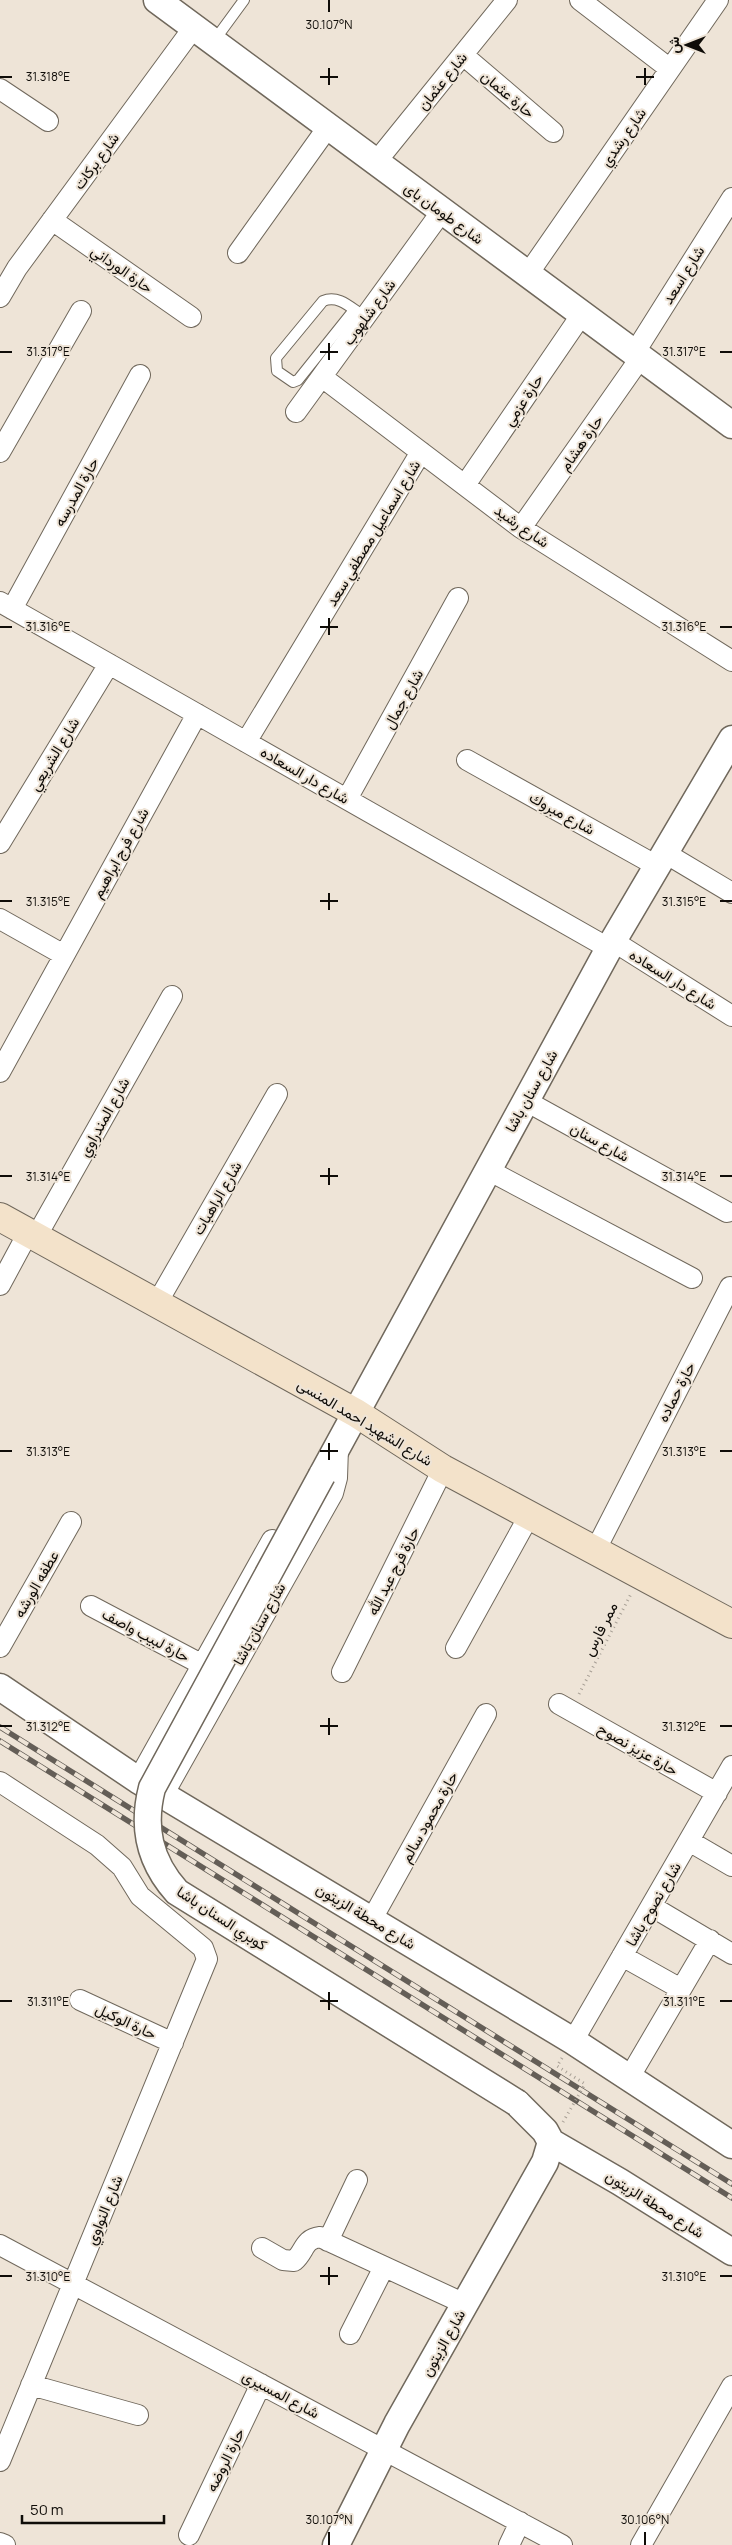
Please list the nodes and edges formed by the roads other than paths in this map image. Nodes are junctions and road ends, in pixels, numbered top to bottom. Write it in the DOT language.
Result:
graph roads {
  1 [pos="157,0"];
  2 [pos="244,0"];
  3 [pos="507,0"];
  4 [pos="580,0"];
  5 [pos="718,0"];
  6 [pos="204,35"];
  7 [pos="463,55"];
  8 [pos="670,69"];
  9 [pos="0,89"];
  10 [pos="48,121"];
  11 [pos="328,127"];
  12 [pos="553,132"];
  13 [pos="376,162"];
  14 [pos="732,198"];
  15 [pos="442,211"];
  16 [pos="52,220"];
  17 [pos="238,253"];
  18 [pos="528,274"];
  19 [pos="0,297"];
  20 [pos="81,311"];
  21 [pos="360,314"];
  22 [pos="582,314"];
  23 [pos="191,318"];
  24 [pos="638,355"];
  25 [pos="140,375"];
  26 [pos="322,377"];
  27 [pos="296,412"];
  28 [pos="732,425"];
  29 [pos="0,452"];
  30 [pos="422,452"];
  31 [pos="465,485"];
  32 [pos="521,528"];
  33 [pos="458,598"];
  34 [pos="6,605"];
  35 [pos="732,661"];
  36 [pos="109,664"];
  37 [pos="197,714"];
  38 [pos="246,742"];
  39 [pos="728,754"];
  40 [pos="467,760"];
  41 [pos="347,800"];
  42 [pos="0,844"];
  43 [pos="661,860"];
  44 [pos="732,894"];
  45 [pos="0,918"];
  46 [pos="612,945"];
  47 [pos="64,955"];
  48 [pos="172,996"];
  49 [pos="732,1016"];
  50 [pos="0,1072"];
  51 [pos="277,1094"];
  52 [pos="526,1100"];
  53 [pos="488,1170"];
  54 [pos="727,1212"];
  55 [pos="0,1217"];
  56 [pos="32,1235"];
  57 [pos="692,1278"];
  58 [pos="0,1285"];
  59 [pos="731,1286"];
  60 [pos="157,1303"];
  61 [pos="356,1413"];
  62 [pos="338,1448"];
  63 [pos="443,1469"];
  64 [pos="322,1475"];
  65 [pos="529,1516"];
  66 [pos="71,1522"];
  67 [pos="595,1551"];
  68 [pos="91,1606"];
  69 [pos="732,1624"];
  70 [pos="0,1647"];
  71 [pos="456,1648"];
  72 [pos="201,1664"];
  73 [pos="342,1672"];
  74 [pos="0,1687"];
  75 [pos="559,1704"];
  76 [pos="486,1714"];
  77 [pos="732,1766"];
  78 [pos="138,1780"];
  79 [pos="1,1786"];
  80 [pos="716,1793"];
  81 [pos="164,1795"];
  82 [pos="689,1841"];
  83 [pos="732,1866"];
  84 [pos="651,1906"];
  85 [pos="372,1919"];
  86 [pos="710,1940"];
  87 [pos="732,1954"];
  88 [pos="622,1956"];
  89 [pos="681,1989"];
  90 [pos="80,2000"];
  91 [pos="573,2041"];
  92 [pos="173,2043"];
  93 [pos="629,2078"];
  94 [pos="556,2132"];
  95 [pos="732,2145"];
  96 [pos="357,2180"];
  97 [pos="328,2241"];
  98 [pos="0,2244"];
  99 [pos="262,2248"];
  100 [pos="732,2252"];
  101 [pos="384,2267"];
  102 [pos="73,2283"];
  103 [pos="465,2304"];
  104 [pos="350,2334"];
  105 [pos="261,2384"];
  106 [pos="31,2385"];
  107 [pos="732,2386"];
  108 [pos="138,2415"];
  109 [pos="385,2449"];
  110 [pos="0,2461"];
  111 [pos="520,2522"];
  112 [pos="189,2535"];
  113 [pos="0,2543"];
  114 [pos="5,2545"];
  115 [pos="336,2545"];
  116 [pos="509,2545"];
  117 [pos="562,2545"];
  118 [pos="641,2545"];
  1 -- 6 [label="street, شارع طومان باى"];
  2 -- 6 [label="lane"];
  3 -- 7 [label="street, شارع عثمان"];
  4 -- 8 [label="street"];
  5 -- 8 [label="street, شارع رشدي"];
  6 -- 11 [label="street, شارع طومان باى"];
  6 -- 16 [label="street, شارع بركات"];
  7 -- 12 [label="street, حارة عثمان"];
  7 -- 13 [label="street, شارع عثمان"];
  8 -- 18 [label="street, شارع رشدي"];
  9 -- 10 [label="street"];
  11 -- 13 [label="street, شارع طومان باى"];
  11 -- 17 [label="street"];
  13 -- 15 [label="street, شارع طومان باى"];
  14 -- 24 [label="street, شارع اسعد"];
  15 -- 18 [label="street, شارع طومان باى"];
  15 -- 21 [label="street, شارع شلهوب"];
  16 -- 19 [label="street, شارع بركات"];
  16 -- 23 [label="street, حارة الورداني"];
  18 -- 22 [label="street, شارع طومان باى"];
  20 -- 29 [label="street"];
  21 -- 21 [label="lane"];
  21 -- 26 [label="street, شارع شلهوب"];
  22 -- 24 [label="street, شارع طومان باى"];
  22 -- 31 [label="street, حارة عزمي"];
  24 -- 28 [label="street, شارع طومان باى"];
  24 -- 32 [label="street, حارة هشام"];
  25 -- 34 [label="street, حارة المدرسه"];
  26 -- 27 [label="street, شارع شلهوب"];
  26 -- 30 [label="street, شارع رشيد"];
  30 -- 31 [label="street, شارع رشيد"];
  30 -- 38 [label="street, شارع اسماعيل مصطفي سعد"];
  31 -- 32 [label="street, شارع رشيد"];
  32 -- 35 [label="street, شارع رشيد"];
  33 -- 41 [label="street, شارع جمال"];
  34 -- 36 [label="street, شارع دار السعاده"];
  36 -- 37 [label="street, شارع دار السعاده"];
  36 -- 42 [label="street, شارع الشريعي"];
  37 -- 38 [label="street, شارع دار السعاده"];
  37 -- 47 [label="street, شارع فرج ابراهيم"];
  38 -- 41 [label="street, شارع دار السعاده"];
  39 -- 43 [label="street, شارع سنان باشا"];
  40 -- 43 [label="street, شارع مبروك"];
  41 -- 46 [label="street, شارع دار السعاده"];
  43 -- 44 [label="street, شارع مبروك"];
  43 -- 46 [label="street, شارع سنان باشا"];
  45 -- 47 [label="street"];
  46 -- 49 [label="street, شارع دار السعاده"];
  46 -- 52 [label="street, شارع سنان باشا"];
  47 -- 50 [label="street, شارع فرج ابراهيم"];
  48 -- 56 [label="street, شارع المندراوي"];
  51 -- 60 [label="street, شارع الراهبات"];
  52 -- 53 [label="street, شارع سنان باشا"];
  52 -- 54 [label="street, شارع سنان"];
  53 -- 57 [label="street"];
  53 -- 61 [label="street, شارع سنان باشا"];
  55 -- 56 [label="main road, شارع الشهيد احمد المنسى"];
  56 -- 58 [label="street, شارع المندراوي"];
  56 -- 60 [label="main road, شارع الشهيد احمد المنسى"];
  59 -- 67 [label="street, حارة حماده"];
  60 -- 61 [label="main road, شارع الشهيد احمد المنسى"];
  61 -- 62 [label="street, شارع سنان باشا"];
  61 -- 63 [label="main road, شارع الشهيد احمد المنسى"];
  62 -- 64 [label="street, شارع سنان باشا"];
  62 -- 72 [label="street, شارع سنان باشا"];
  62 -- 81 [label="street, شارع سنان باشا"];
  63 -- 65 [label="main road, شارع الشهيد احمد المنسى"];
  63 -- 73 [label="street, حارة فرج عبد الله"];
  64 -- 94 [label="street, كوبري السنان باشا, bridge"];
  65 -- 67 [label="main road, شارع الشهيد احمد المنسى"];
  65 -- 71 [label="street"];
  66 -- 70 [label="street, عطفه الورشه"];
  67 -- 69 [label="main road, شارع الشهيد احمد المنسى"];
  68 -- 72 [label="street, حارة لبيب واصف"];
  72 -- 78 [label="street, شارع سنان باشا"];
  74 -- 78 [label="street, شارع محطة الزيتون"];
  75 -- 80 [label="street, حارة عزيز نصوح"];
  76 -- 85 [label="street, حارة محمود سالم"];
  77 -- 80 [label="street, شارع نصوح باشا"];
  78 -- 81 [label="street, شارع محطة الزيتون"];
  79 -- 92 [label="street, شارع النواوي"];
  80 -- 82 [label="street, شارع نصوح باشا"];
  81 -- 85 [label="street, شارع محطة الزيتون"];
  82 -- 83 [label="street"];
  82 -- 84 [label="street, شارع نصوح باشا"];
  84 -- 86 [label="street"];
  84 -- 88 [label="street, شارع نصوح باشا"];
  85 -- 91 [label="street, شارع محطة الزيتون"];
  86 -- 87 [label="street"];
  86 -- 89 [label="street"];
  88 -- 89 [label="street"];
  88 -- 91 [label="street, شارع نصوح باشا"];
  89 -- 93 [label="street"];
  90 -- 92 [label="street, حارة الوكيل"];
  91 -- 93 [label="street, شارع محطة الزيتون"];
  92 -- 102 [label="street, شارع النواوي"];
  93 -- 95 [label="street, شارع محطة الزيتون"];
  94 -- 100 [label="street, شارع محطة الزيتون"];
  94 -- 103 [label="street, شارع الزيتون"];
  96 -- 97 [label="street"];
  97 -- 99 [label="street"];
  97 -- 101 [label="street"];
  98 -- 102 [label="street, شارع المسيرى"];
  101 -- 103 [label="street"];
  101 -- 104 [label="street"];
  102 -- 105 [label="street, شارع المسيرى"];
  102 -- 106 [label="street, شارع النواوي"];
  103 -- 109 [label="street, شارع الزيتون"];
  105 -- 109 [label="street, شارع المسيرى"];
  105 -- 112 [label="street, حارة الروضه"];
  106 -- 108 [label="street"];
  106 -- 110 [label="street, شارع النواوي"];
  107 -- 118 [label="street"];
  109 -- 111 [label="street, شارع المسيرى"];
  109 -- 115 [label="street, شارع الزيتون"];
  111 -- 116 [label="street"];
  111 -- 117 [label="street, شارع المسيرى"];
  113 -- 114 [label="street"];
}
